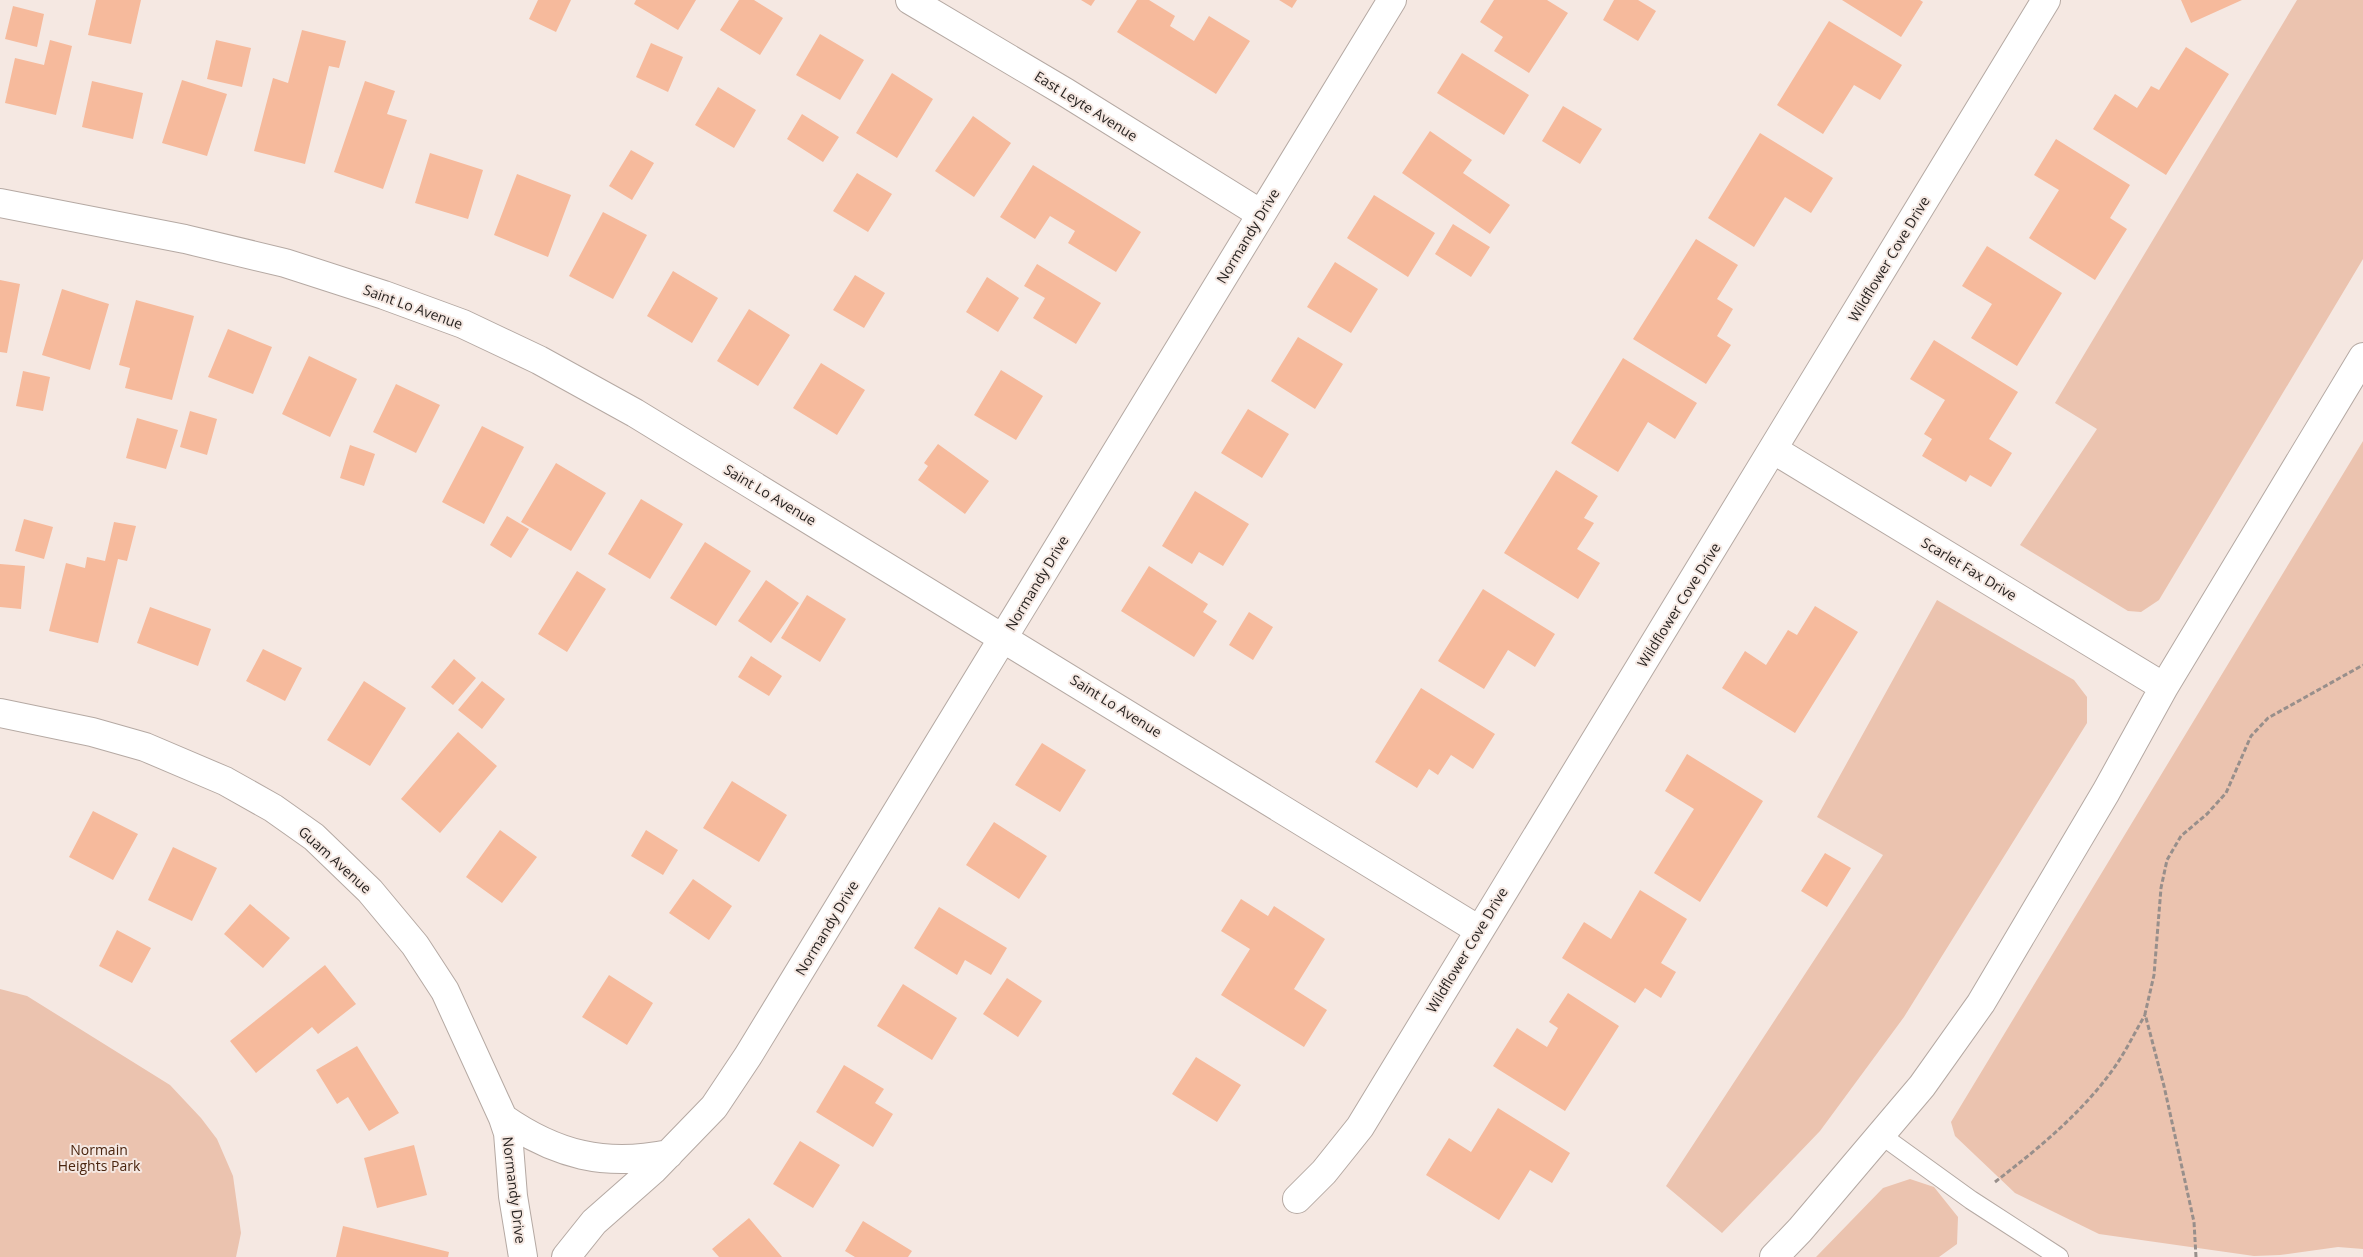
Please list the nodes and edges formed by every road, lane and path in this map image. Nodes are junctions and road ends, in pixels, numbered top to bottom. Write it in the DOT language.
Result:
graph roads {
  1 [pos="910,0"];
  2 [pos="1392,0"];
  3 [pos="2046,0"];
  4 [pos="0,204"];
  5 [pos="1261,214"];
  6 [pos="2363,357"];
  7 [pos="1774,450"];
  8 [pos="1004,637"];
  9 [pos="2363,665"];
  10 [pos="2164,687"];
  11 [pos="0,713"];
  12 [pos="1479,930"];
  13 [pos="2145,1014"];
  14 [pos="503,1118"];
  15 [pos="1881,1135"];
  16 [pos="668,1154"];
  17 [pos="1297,1198"];
  18 [pos="1972,1200"];
  19 [pos="523,1257"];
  20 [pos="566,1257"];
  21 [pos="1774,1257"];
  22 [pos="2059,1257"];
  23 [pos="2196,1257"];
  1 -- 5 [label="street, East Leyte Avenue"];
  2 -- 5 [label="street, Normandy Drive"];
  3 -- 7 [label="street, Wildflower Cove Drive"];
  4 -- 8 [label="street, Saint Lo Avenue"];
  5 -- 8 [label="street, Normandy Drive"];
  6 -- 10 [label="street"];
  7 -- 10 [label="street, Scarlet Fax Drive"];
  7 -- 12 [label="street, Wildflower Cove Drive"];
  8 -- 12 [label="street, Saint Lo Avenue"];
  8 -- 16 [label="street, Normandy Drive"];
  9 -- 13 [label="path"];
  10 -- 15 [label="street"];
  11 -- 14 [label="street, Guam Avenue"];
  12 -- 17 [label="street, Wildflower Cove Drive"];
  13 -- 18 [label="path"];
  13 -- 23 [label="path"];
  14 -- 16 [label="street, Normandy Drive"];
  14 -- 19 [label="street, Normandy Drive"];
  15 -- 18 [label="lane"];
  15 -- 21 [label="street"];
  16 -- 20 [label="street, Normandy Drive"];
  18 -- 22 [label="lane"];
}
